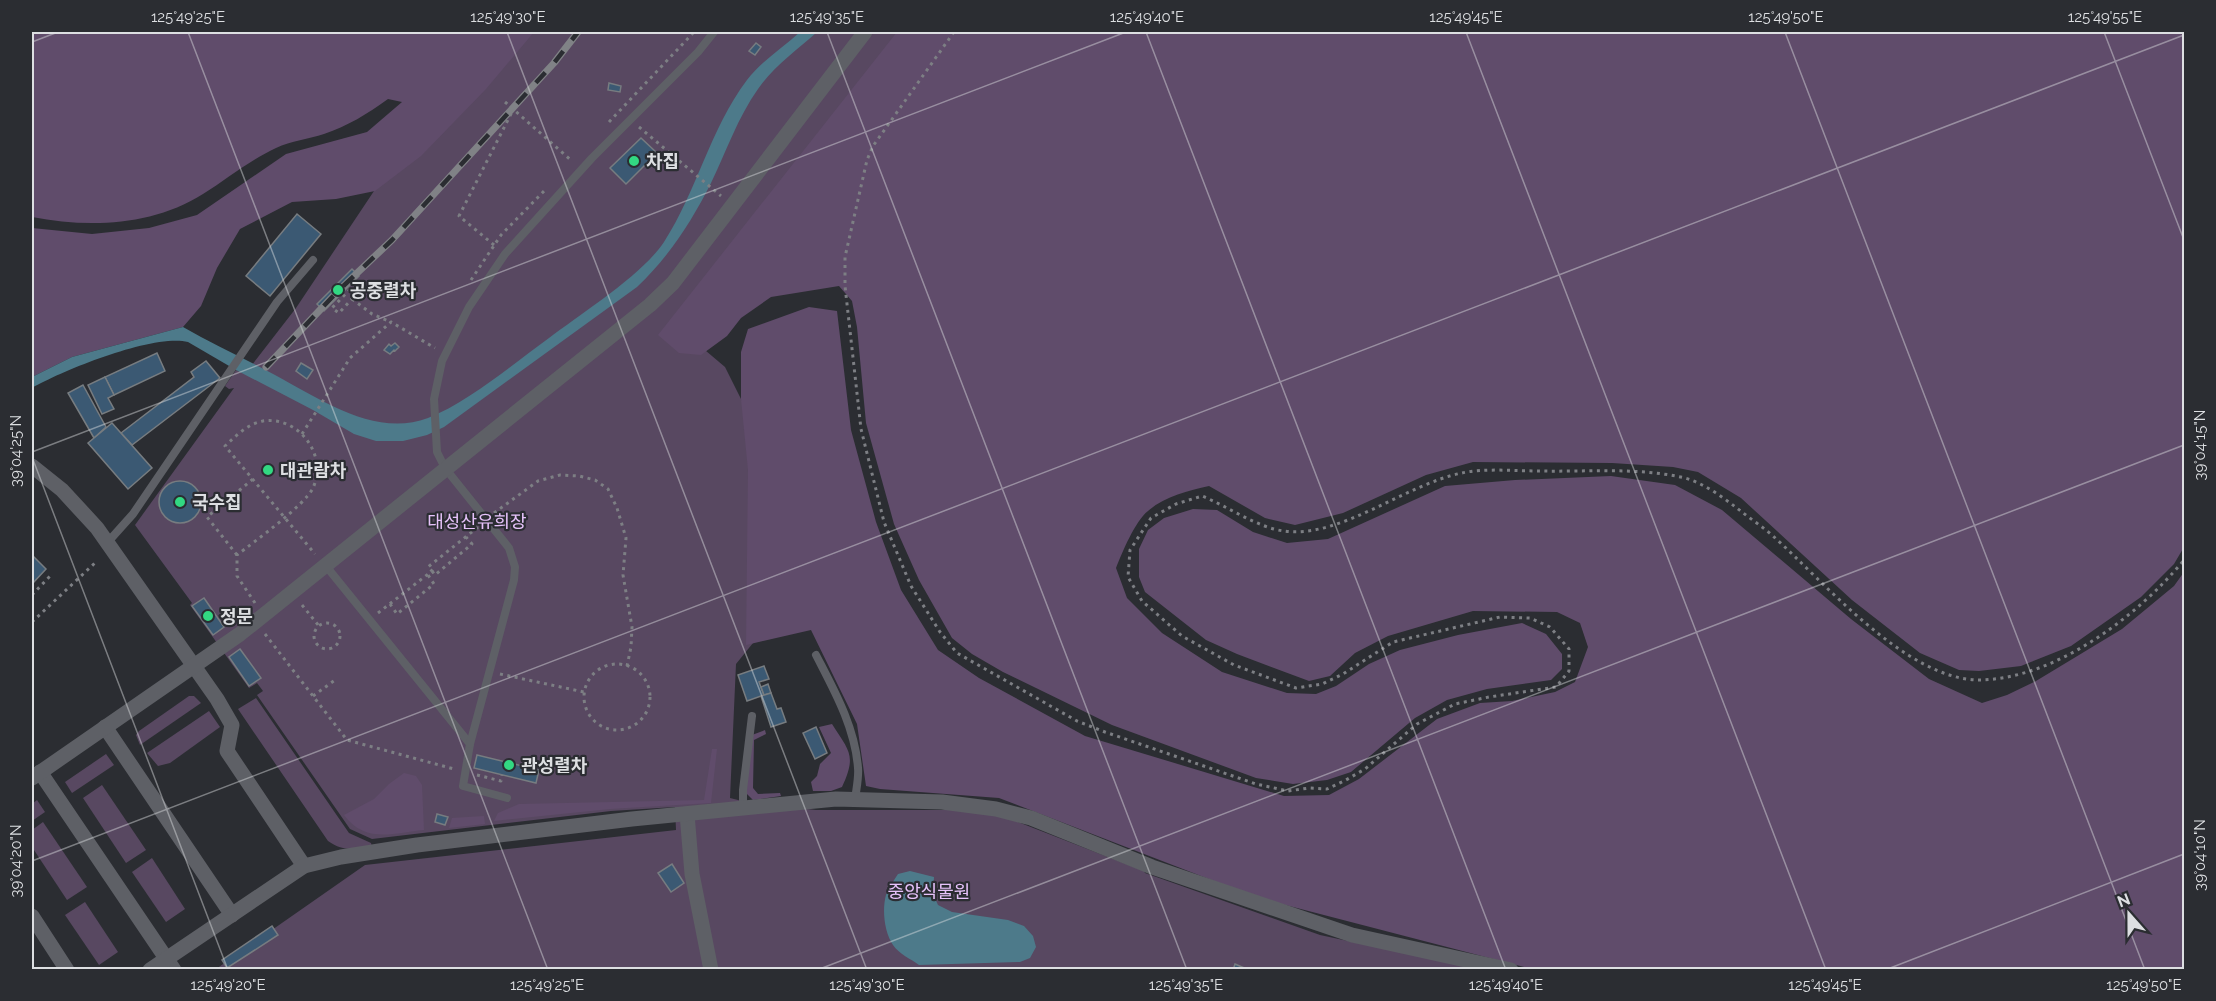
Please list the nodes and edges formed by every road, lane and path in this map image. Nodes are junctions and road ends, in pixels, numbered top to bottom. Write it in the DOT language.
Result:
graph roads {
  1 [pos="714,32"];
  2 [pos="865,32"];
  3 [pos="954,32"];
  4 [pos="505,102"];
  5 [pos="513,110"];
  6 [pos="630,119"];
  7 [pos="572,161"];
  8 [pos="720,196"];
  9 [pos="494,245"];
  10 [pos="313,260"];
  11 [pos="352,298"];
  12 [pos="391,322"];
  13 [pos="446,354"];
  14 [pos="302,434"];
  15 [pos="32,466"];
  16 [pos="445,468"];
  17 [pos="252,479"];
  18 [pos="284,517"];
  19 [pos="486,520"];
  20 [pos="466,537"];
  21 [pos="107,543"];
  22 [pos="237,555"];
  23 [pos="2184,560"];
  24 [pos="97,561"];
  25 [pos="326,566"];
  26 [pos="432,571"];
  27 [pos="52,574"];
  28 [pos="427,575"];
  29 [pos="32,595"];
  30 [pos="390,604"];
  31 [pos="302,605"];
  32 [pos="246,609"];
  33 [pos="370,620"];
  34 [pos="32,621"];
  35 [pos="319,626"];
  36 [pos="265,634"];
  37 [pos="816,655"];
  38 [pos="194,666"];
  39 [pos="627,666"];
  40 [pos="490,672"];
  41 [pos="335,680"];
  42 [pos="584,692"];
  43 [pos="313,696"];
  44 [pos="752,716"];
  45 [pos="105,727"];
  46 [pos="470,744"];
  47 [pos="466,772"];
  48 [pos="36,775"];
  49 [pos="502,775"];
  50 [pos="507,798"];
  51 [pos="855,800"];
  52 [pos="744,809"];
  53 [pos="687,814"];
  54 [pos="304,866"];
  55 [pos="232,915"];
  56 [pos="32,916"];
  57 [pos="171,964"];
  58 [pos="67,969"];
  59 [pos="150,969"];
  60 [pos="711,969"];
  61 [pos="1511,969"];
  1 -- 6 [label="lane"];
  2 -- 16 [label="street"];
  3 -- 23 [label="path"];
  4 -- 5 [label="path"];
  5 -- 7 [label="path"];
  5 -- 9 [label="path"];
  6 -- 8 [label="path"];
  6 -- 13 [label="lane"];
  10 -- 21 [label="lane"];
  11 -- 11 [label="path"];
  11 -- 12 [label="path"];
  12 -- 13 [label="path"];
  12 -- 14 [label="path"];
  13 -- 16 [label="lane"];
  14 -- 17 [label="path"];
  14 -- 18 [label="path"];
  15 -- 21 [label="street"];
  16 -- 19 [label="lane"];
  16 -- 25 [label="street"];
  17 -- 18 [label="path"];
  17 -- 22 [label="path"];
  18 -- 22 [label="path"];
  18 -- 25 [label="path"];
  19 -- 20 [label="path"];
  19 -- 39 [label="path"];
  19 -- 40 [label="lane"];
  20 -- 26 [label="path"];
  20 -- 26 [label="path"];
  21 -- 38 [label="street"];
  22 -- 32 [label="path"];
  24 -- 34 [label="path"];
  25 -- 33 [label="lane"];
  25 -- 38 [label="street"];
  26 -- 28 [label="path"];
  27 -- 29 [label="path"];
  28 -- 30 [label="path"];
  28 -- 30 [label="path"];
  30 -- 33 [label="path"];
  31 -- 35 [label="path"];
  33 -- 46 [label="lane"];
  35 -- 35 [label="path"];
  36 -- 43 [label="path"];
  37 -- 51 [label="lane"];
  38 -- 45 [label="street"];
  38 -- 54 [label="street"];
  39 -- 42 [label="path"];
  39 -- 42 [label="path"];
  40 -- 42 [label="path"];
  40 -- 46 [label="lane"];
  41 -- 43 [label="path"];
  43 -- 47 [label="path"];
  44 -- 52 [label="lane"];
  45 -- 48 [label="street"];
  45 -- 55 [label="street"];
  46 -- 47 [label="lane"];
  47 -- 49 [label="path"];
  47 -- 50 [label="lane"];
  48 -- 57 [label="street"];
  51 -- 52 [label="street"];
  51 -- 61 [label="street"];
  52 -- 53 [label="street"];
  53 -- 54 [label="street"];
  53 -- 60 [label="street"];
  54 -- 55 [label="street"];
  55 -- 57 [label="street"];
  56 -- 58 [label="street"];
  57 -- 59 [label="street"];
}
